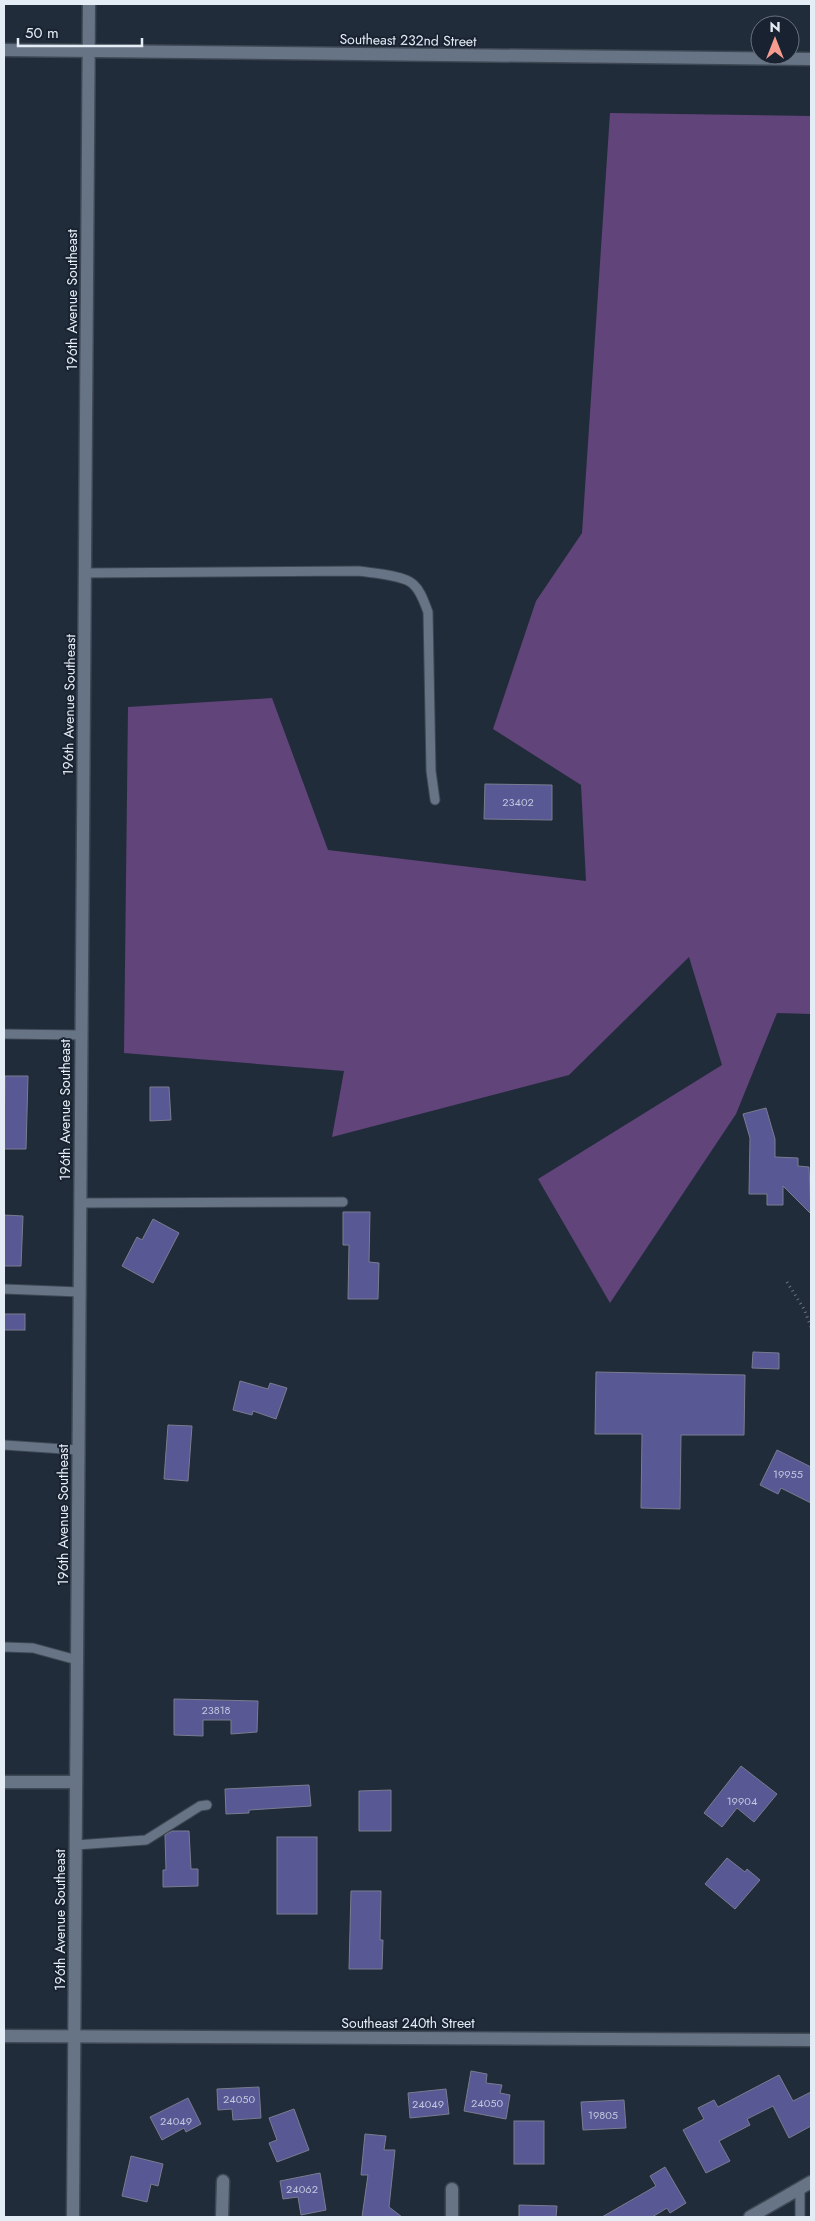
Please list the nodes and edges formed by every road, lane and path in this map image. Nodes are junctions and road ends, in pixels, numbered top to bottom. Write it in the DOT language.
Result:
graph roads {
  1 [pos="89,4"];
  2 [pos="4,50"];
  3 [pos="88,51"];
  4 [pos="811,59"];
  5 [pos="85,573"];
  6 [pos="435,800"];
  7 [pos="4,1034"];
  8 [pos="80,1035"];
  9 [pos="343,1202"];
  10 [pos="80,1203"];
  11 [pos="787,1282"];
  12 [pos="4,1289"];
  13 [pos="80,1292"];
  14 [pos="811,1327"];
  15 [pos="4,1445"];
  16 [pos="78,1450"];
  17 [pos="4,1648"];
  18 [pos="77,1660"];
  19 [pos="4,1782"];
  20 [pos="76,1782"];
  21 [pos="207,1805"];
  22 [pos="76,1845"];
  23 [pos="4,2036"];
  24 [pos="74,2036"];
  25 [pos="811,2040"];
  26 [pos="223,2181"];
  27 [pos="806,2185"];
  28 [pos="452,2189"];
  29 [pos="73,2217"];
  30 [pos="222,2217"];
  31 [pos="452,2217"];
  32 [pos="750,2217"];
  33 [pos="800,2217"];
  1 -- 3 [label="street, 196th Avenue Southeast"];
  2 -- 3 [label="street, Southeast 232nd Street"];
  3 -- 4 [label="street, Southeast 232nd Street"];
  3 -- 5 [label="street, 196th Avenue Southeast"];
  5 -- 6 [label="lane"];
  5 -- 8 [label="street, 196th Avenue Southeast"];
  7 -- 8 [label="lane"];
  8 -- 10 [label="street, 196th Avenue Southeast"];
  9 -- 10 [label="lane"];
  10 -- 13 [label="street, 196th Avenue Southeast"];
  11 -- 14 [label="path"];
  12 -- 13 [label="lane"];
  13 -- 16 [label="street, 196th Avenue Southeast"];
  15 -- 16 [label="lane"];
  16 -- 18 [label="street, 196th Avenue Southeast"];
  17 -- 18 [label="lane"];
  18 -- 20 [label="street, 196th Avenue Southeast"];
  19 -- 20 [label="street"];
  20 -- 22 [label="street, 196th Avenue Southeast"];
  21 -- 22 [label="lane"];
  22 -- 24 [label="street, 196th Avenue Southeast"];
  23 -- 24 [label="street, Southeast 240th Street"];
  24 -- 25 [label="street, Southeast 240th Street"];
  24 -- 29 [label="street, 196th Avenue Southeast"];
  26 -- 30 [label="street"];
  27 -- 32 [label="street"];
  27 -- 33 [label="lane"];
  28 -- 31 [label="street"];
}
